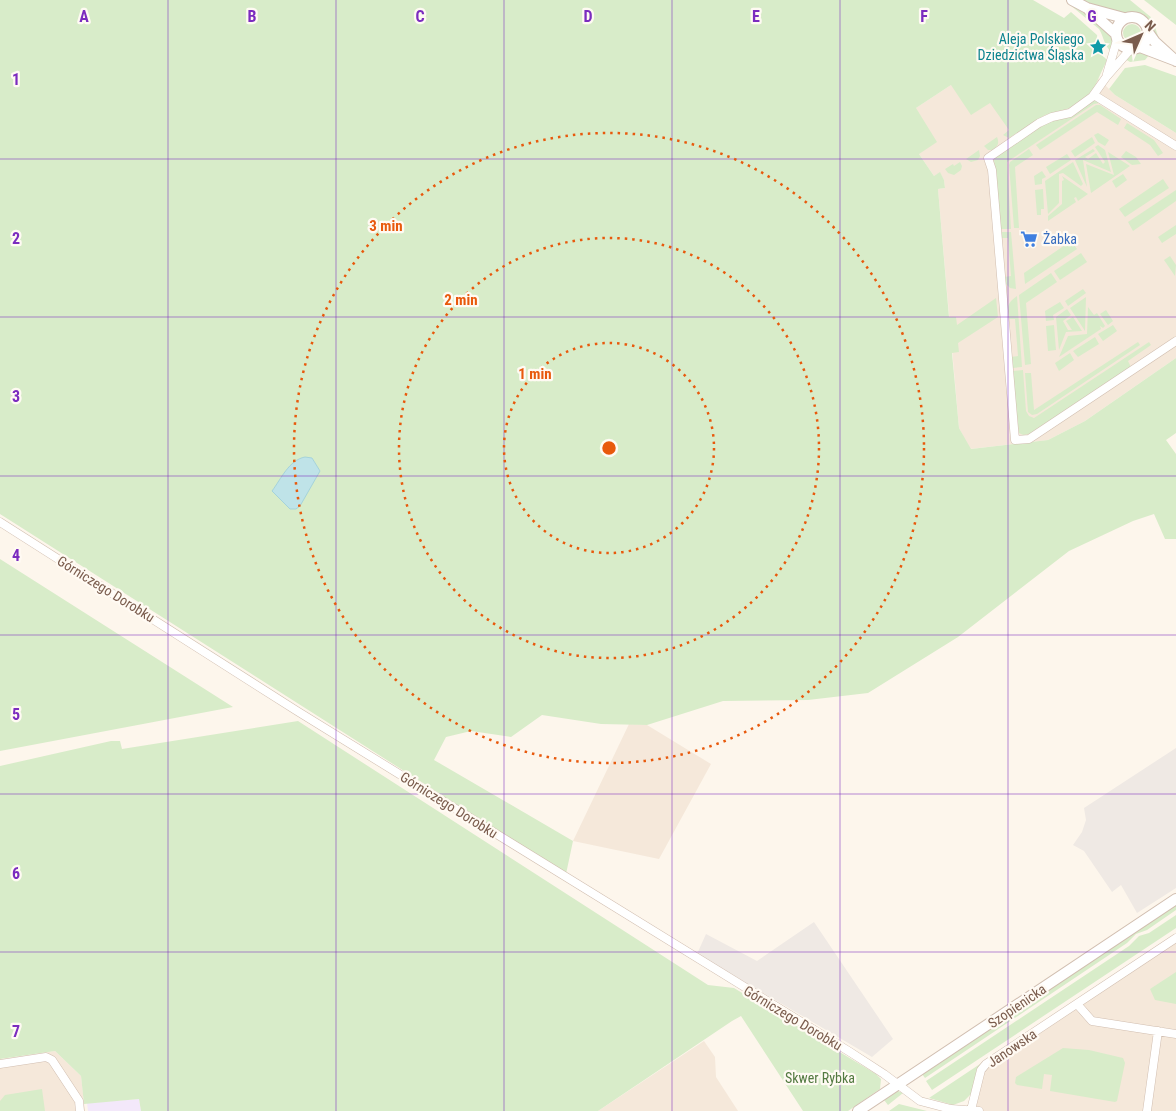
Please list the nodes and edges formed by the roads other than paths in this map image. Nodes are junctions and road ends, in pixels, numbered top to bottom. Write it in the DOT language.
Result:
graph roads {
  1 [pos="1072,0"];
  2 [pos="1087,8"];
  3 [pos="1124,18"];
  4 [pos="1148,32"];
  5 [pos="1117,37"];
  6 [pos="1137,48"];
  7 [pos="1175,61"];
  8 [pos="1107,76"];
  9 [pos="1094,95"];
  10 [pos="1176,146"];
  11 [pos="1176,341"];
  12 [pos="0,522"];
  13 [pos="1176,899"];
  14 [pos="1176,938"];
  15 [pos="1078,1004"];
  16 [pos="1158,1031"];
  17 [pos="1176,1034"];
  18 [pos="0,1064"];
  19 [pos="899,1084"];
  20 [pos="961,1110"];
  21 [pos="975,1110"];
  22 [pos="80,1111"];
  23 [pos="858,1111"];
  24 [pos="1146,1111"];
  1 -- 2 [label="street"];
  2 -- 3 [label="street"];
  2 -- 5 [label="street"];
  3 -- 4 [label="street"];
  3 -- 5 [label="street"];
  4 -- 6 [label="street"];
  4 -- 7 [label="street"];
  5 -- 6 [label="street"];
  5 -- 8 [label="street"];
  6 -- 7 [label="street"];
  6 -- 8 [label="street"];
  8 -- 9 [label="street"];
  9 -- 10 [label="street"];
  9 -- 11 [label="street"];
  12 -- 19 [label="street, Górniczego Dorobku"];
  13 -- 19 [label="street, Szopienicka"];
  14 -- 15 [label="street, Janowska"];
  15 -- 16 [label="street"];
  15 -- 21 [label="street, Janowska"];
  16 -- 17 [label="street"];
  16 -- 24 [label="street"];
  18 -- 22 [label="street"];
  19 -- 20 [label="street, Górniczego Dorobku"];
  19 -- 23 [label="street, Szopienicka"];
  20 -- 21 [label="street, Górniczego Dorobku"];
}
